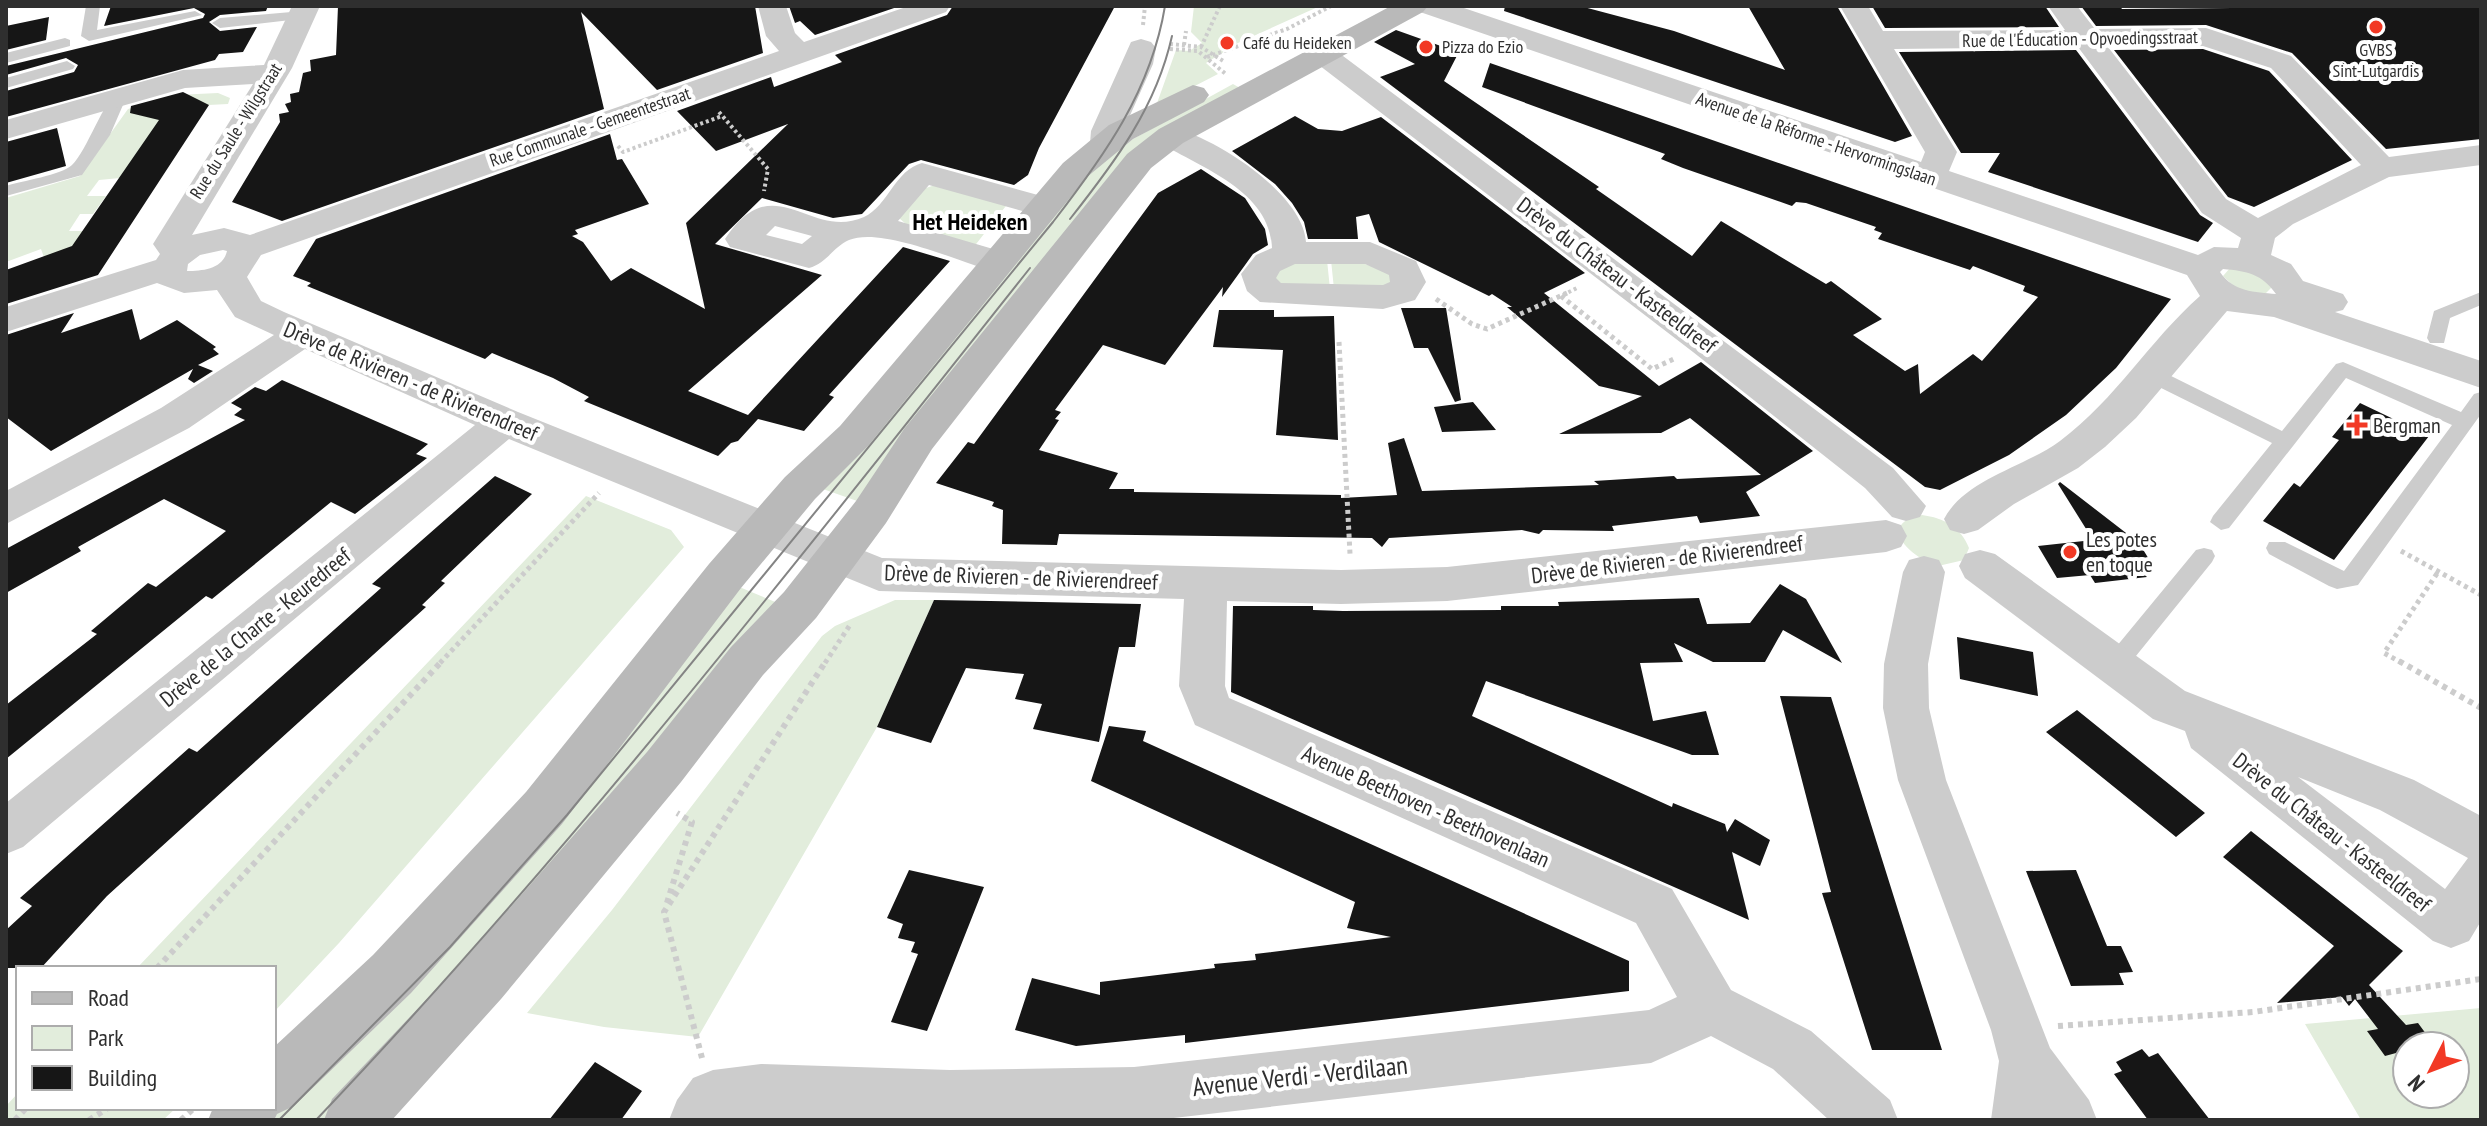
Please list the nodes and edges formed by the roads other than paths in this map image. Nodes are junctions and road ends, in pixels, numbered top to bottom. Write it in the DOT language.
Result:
graph roads {
  1 [pos="93,6"];
  2 [pos="772,6"];
  3 [pos="936,6"];
  4 [pos="1366,6"];
  5 [pos="1413,6"];
  6 [pos="1430,6"];
  7 [pos="1854,6"];
  8 [pos="2062,6"];
  9 [pos="304,10"];
  10 [pos="195,15"];
  11 [pos="220,23"];
  12 [pos="1874,40"];
  13 [pos="2087,40"];
  14 [pos="65,43"];
  15 [pos="1150,46"];
  16 [pos="1321,53"];
  17 [pos="799,54"];
  18 [pos="6,58"];
  19 [pos="67,66"];
  20 [pos="272,74"];
  21 [pos="6,83"];
  22 [pos="118,98"];
  23 [pos="1157,128"];
  24 [pos="6,130"];
  25 [pos="1106,143"];
  26 [pos="2481,155"];
  27 [pos="2381,168"];
  28 [pos="1930,178"];
  29 [pos="6,191"];
  30 [pos="1044,207"];
  31 [pos="768,214"];
  32 [pos="876,225"];
  33 [pos="2256,247"];
  34 [pos="174,261"];
  35 [pos="234,262"];
  36 [pos="998,262"];
  37 [pos="1408,282"];
  38 [pos="2213,282"];
  39 [pos="2284,298"];
  40 [pos="2480,298"];
  41 [pos="6,320"];
  42 [pos="302,334"];
  43 [pos="2437,338"];
  44 [pos="2481,352"];
  45 [pos="2481,375"];
  46 [pos="2154,376"];
  47 [pos="2481,399"];
  48 [pos="504,422"];
  49 [pos="2465,422"];
  50 [pos="2285,441"];
  51 [pos="6,509"];
  52 [pos="1964,519"];
  53 [pos="1896,521"];
  54 [pos="2221,522"];
  55 [pos="765,529"];
  56 [pos="2277,548"];
  57 [pos="2204,556"];
  58 [pos="835,557"];
  59 [pos="1980,566"];
  60 [pos="1924,572"];
  61 [pos="1206,582"];
  62 [pos="2115,665"];
  63 [pos="2169,705"];
  64 [pos="6,832"];
  65 [pos="2481,841"];
  66 [pos="2478,889"];
  67 [pos="1712,1008"];
  68 [pos="2022,1045"];
  69 [pos="276,1084"];
  70 [pos="705,1109"];
  71 [pos="353,1120"];
  72 [pos="1870,1120"];
  73 [pos="2019,1120"];
  74 [pos="2069,1120"];
  1 -- 10 [label="lane"];
  2 -- 17 [label="street"];
  3 -- 17 [label="street, Rue Communale - Gemeentestraat"];
  4 -- 23 [label="main road"];
  5 -- 16 [label="main road"];
  6 -- 28 [label="street, Avenue de la Réforme - Hervormingslaan"];
  7 -- 12 [label="street"];
  8 -- 13 [label="street, Avenue de la Réforme - Hervormingslaan"];
  9 -- 11 [label="lane"];
  9 -- 20 [label="street, Rue du Saule - Wilgstraat"];
  12 -- 13 [label="street, Rue de l'Éducation - Opvoedingsstraat"];
  12 -- 28 [label="street"];
  13 -- 27 [label="street, Rue de l'Éducation - Opvoedingsstraat"];
  13 -- 33 [label="street, Avenue de la Réforme - Hervormingslaan"];
  14 -- 18 [label="lane"];
  15 -- 25 [label="street"];
  16 -- 23 [label="main road"];
  16 -- 53 [label="street, Drève du Château - Kasteeldreef"];
  17 -- 35 [label="street, Rue Communale - Gemeentestraat"];
  19 -- 21 [label="lane"];
  20 -- 22 [label="street"];
  20 -- 34 [label="street, Rue du Saule - Wilgstraat"];
  22 -- 24 [label="street"];
  22 -- 29 [label="lane"];
  23 -- 25 [label="main road"];
  23 -- 37 [label="street"];
  23 -- 58 [label="main road"];
  25 -- 30 [label="main road"];
  26 -- 27 [label="street"];
  27 -- 33 [label="street"];
  28 -- 38 [label="street, Avenue de la Réforme - Hervormingslaan"];
  30 -- 32 [label="street"];
  30 -- 36 [label="main road"];
  31 -- 32 [label="street"];
  32 -- 36 [label="street"];
  33 -- 38 [label="street"];
  33 -- 39 [label="street, Avenue de la Réforme - Hervormingslaan"];
  34 -- 35 [label="street"];
  34 -- 41 [label="street"];
  35 -- 42 [label="street, Drève de Rivieren - de Rivierendreef"];
  36 -- 55 [label="main road"];
  38 -- 39 [label="street, Avenue de la Réforme - Hervormingslaan"];
  38 -- 46 [label="street"];
  39 -- 43 [label="street, Avenue de la Réforme - Hervormingslaan"];
  39 -- 45 [label="street, Avenue de la Réforme - Hervormingslaan"];
  40 -- 43 [label="lane"];
  42 -- 48 [label="street, Drève de Rivieren - de Rivierendreef"];
  42 -- 51 [label="street"];
  43 -- 44 [label="street, Avenue de la Réforme - Hervormingslaan"];
  46 -- 50 [label="lane"];
  46 -- 52 [label="street"];
  47 -- 49 [label="lane"];
  48 -- 55 [label="street, Drève de Rivieren - de Rivierendreef"];
  48 -- 64 [label="street, Drève de la Charte - Keuredreef"];
  49 -- 50 [label="lane"];
  49 -- 56 [label="lane"];
  50 -- 54 [label="lane"];
  52 -- 53 [label="street"];
  52 -- 59 [label="street"];
  53 -- 60 [label="street"];
  53 -- 61 [label="street, Drève de Rivieren - de Rivierendreef"];
  55 -- 58 [label="street, Drève de Rivieren - de Rivierendreef"];
  55 -- 69 [label="main road"];
  57 -- 62 [label="lane"];
  58 -- 61 [label="street, Drève de Rivieren - de Rivierendreef"];
  58 -- 71 [label="main road"];
  59 -- 60 [label="street"];
  59 -- 62 [label="street, Drève du Château - Kasteeldreef"];
  60 -- 68 [label="street"];
  61 -- 67 [label="street, Avenue Beethoven - Beethovenlaan"];
  62 -- 63 [label="street, Drève du Château - Kasteeldreef"];
  63 -- 65 [label="street, Drève du Château - Kasteeldreef"];
  63 -- 66 [label="street, Drève du Château - Kasteeldreef"];
  67 -- 70 [label="street, Avenue Verdi - Verdilaan"];
  67 -- 72 [label="street"];
  68 -- 73 [label="street"];
  68 -- 74 [label="street"];
}
